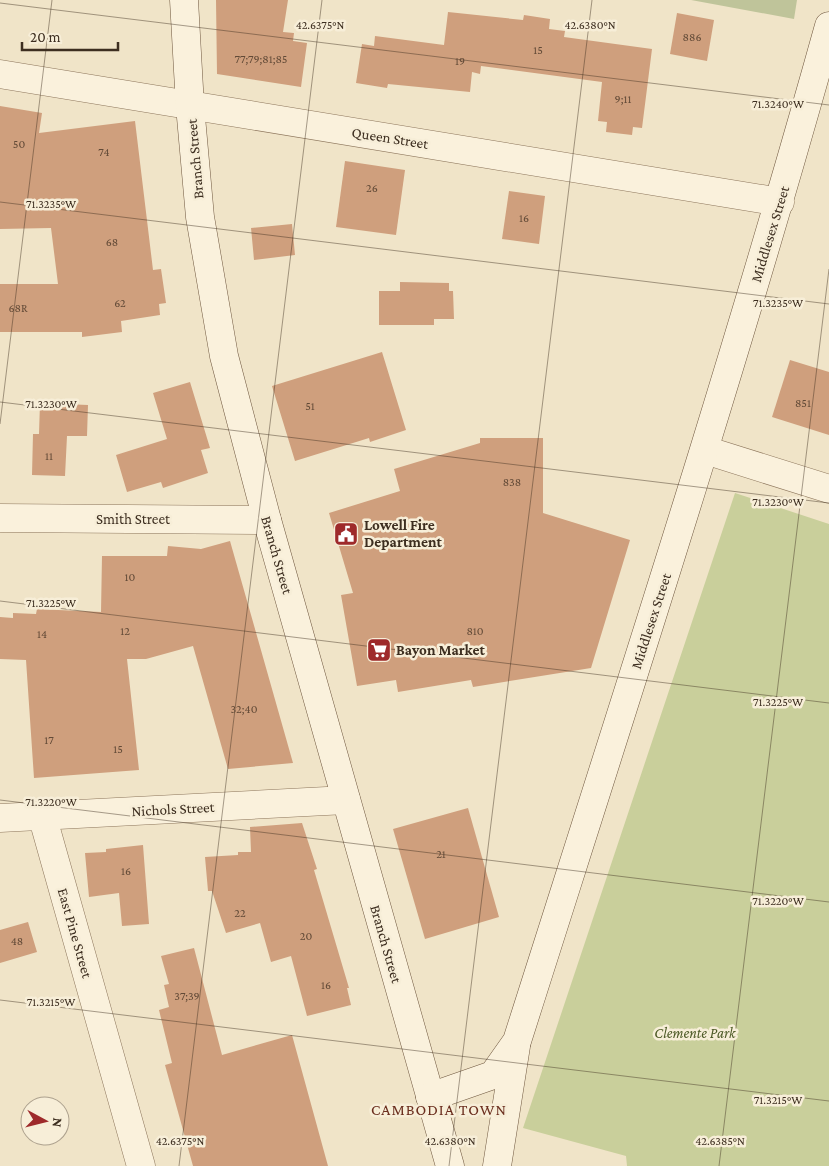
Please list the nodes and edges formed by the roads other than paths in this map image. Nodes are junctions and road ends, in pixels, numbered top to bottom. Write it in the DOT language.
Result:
graph roads {
  1 [pos="184,0"];
  2 [pos="829,26"];
  3 [pos="0,74"];
  4 [pos="190,106"];
  5 [pos="780,202"];
  6 [pos="705,450"];
  7 [pos="829,489"];
  8 [pos="0,518"];
  9 [pos="267,520"];
  10 [pos="346,800"];
  11 [pos="42,816"];
  12 [pos="0,818"];
  13 [pos="517,1041"];
  14 [pos="430,1098"];
  15 [pos="141,1166"];
  16 [pos="450,1166"];
  17 [pos="498,1166"];
  1 -- 4 [label="main road, Branch Street"];
  2 -- 5 [label="main road, Middlesex Street"];
  3 -- 4 [label="main road, Queen Street"];
  4 -- 5 [label="main road, Queen Street"];
  4 -- 9 [label="main road, Branch Street"];
  5 -- 6 [label="main road, Middlesex Street"];
  6 -- 7 [label="main road"];
  6 -- 13 [label="main road, Middlesex Street"];
  8 -- 9 [label="main road, Smith Street"];
  9 -- 10 [label="main road, Branch Street"];
  10 -- 11 [label="main road, Nichols Street"];
  10 -- 14 [label="main road, Branch Street"];
  11 -- 12 [label="main road, Nichols Street"];
  11 -- 15 [label="main road, East Pine Street"];
  13 -- 14 [label="main road, Middlesex Street"];
  13 -- 17 [label="main road"];
  14 -- 16 [label="main road"];
}
